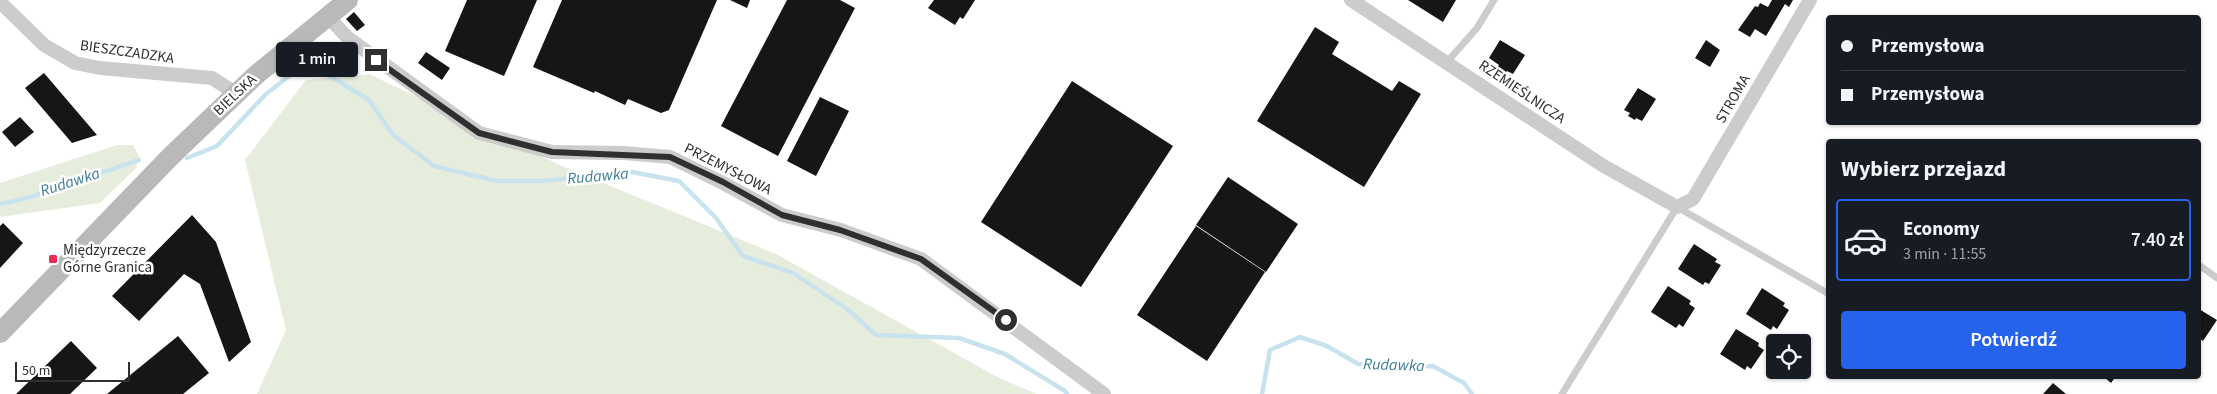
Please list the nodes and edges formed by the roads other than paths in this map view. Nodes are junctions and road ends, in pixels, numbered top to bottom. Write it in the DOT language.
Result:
graph roads {
  1 [pos="348,0"];
  2 [pos="1351,0"];
  3 [pos="1494,0"];
  4 [pos="1810,0"];
  5 [pos="0,2"];
  6 [pos="328,17"];
  7 [pos="1447,62"];
  8 [pos="236,94"];
  9 [pos="1676,206"];
  10 [pos="2201,266"];
  11 [pos="2217,278"];
  12 [pos="1826,292"];
  13 [pos="0,333"];
  14 [pos="1104,394"];
  15 [pos="1562,394"];
  1 -- 6 [label="street, BIELSKA"];
  2 -- 7 [label="street, RZEMIEŚLNICZA"];
  3 -- 7 [label="lane"];
  4 -- 9 [label="street, STROMA"];
  5 -- 8 [label="street, BIESZCZADZKA"];
  6 -- 8 [label="street, BIELSKA"];
  6 -- 14 [label="street, PRZEMYSŁOWA"];
  7 -- 9 [label="street, RZEMIEŚLNICZA"];
  8 -- 13 [label="street, BIELSKA"];
  9 -- 12 [label="lane"];
  9 -- 15 [label="lane"];
  10 -- 11 [label="lane"];
}
